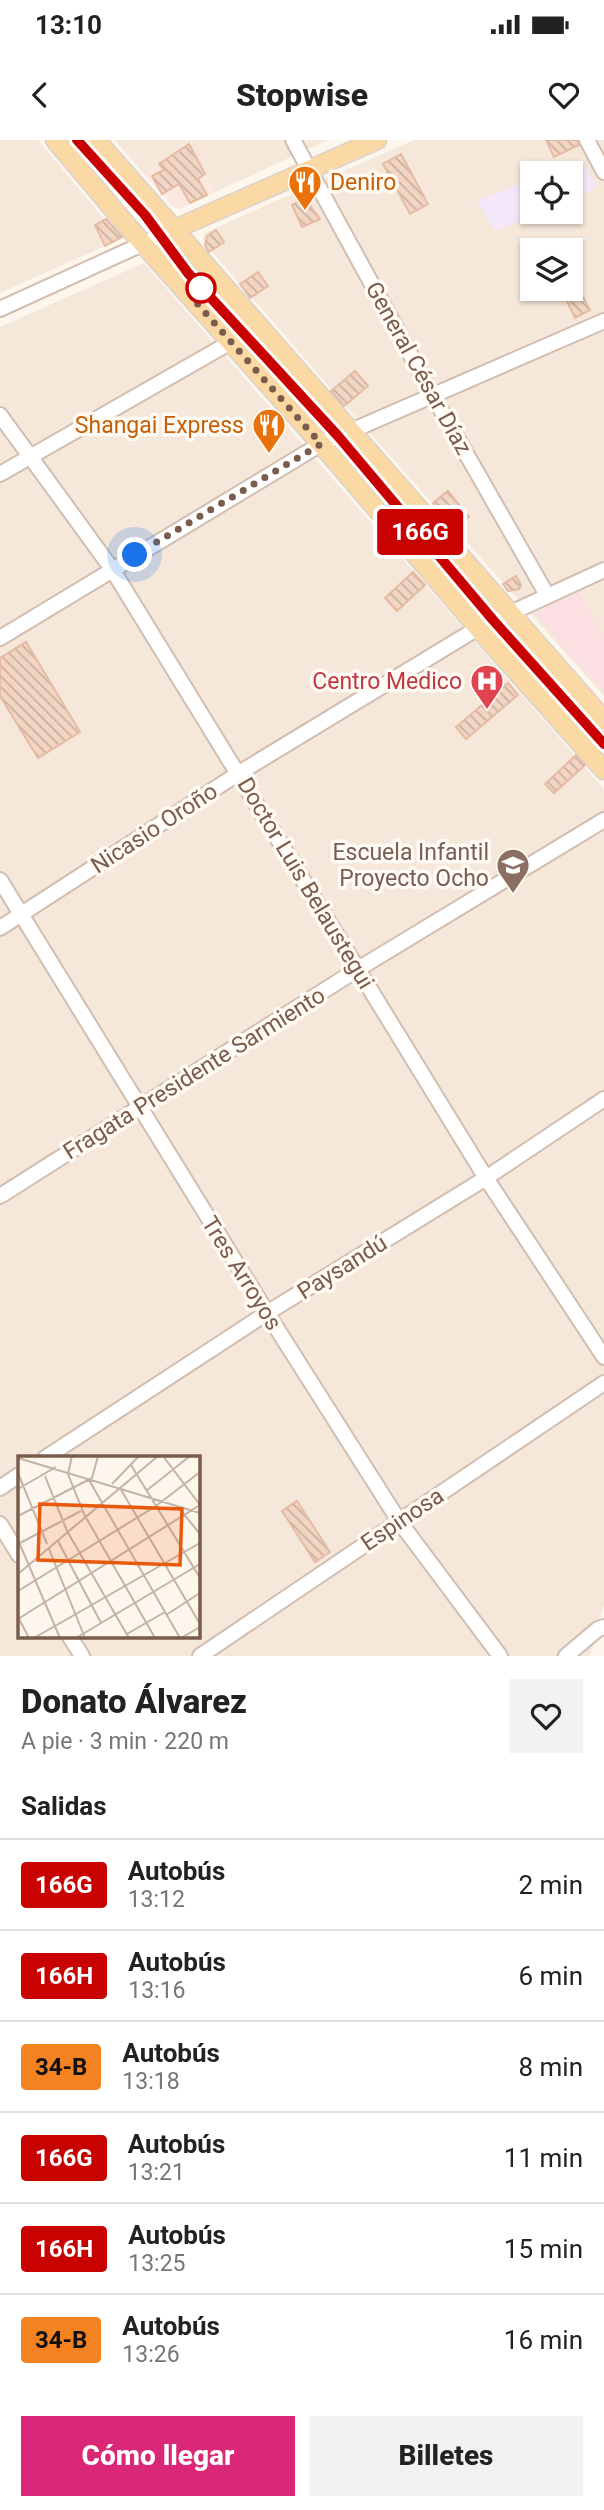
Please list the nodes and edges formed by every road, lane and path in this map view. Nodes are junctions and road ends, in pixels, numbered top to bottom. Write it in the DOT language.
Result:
graph roads {
  1 [pos="55,140"];
  2 [pos="96,140"];
  3 [pos="293,140"];
  4 [pos="377,140"];
  5 [pos="587,140"];
  6 [pos="310,169"];
  7 [pos="604,172"];
  8 [pos="175,229"];
  9 [pos="143,244"];
  10 [pos="0,309"];
  11 [pos="604,321"];
  12 [pos="231,341"];
  13 [pos="432,394"];
  14 [pos="0,415"];
  15 [pos="351,431"];
  16 [pos="321,444"];
  17 [pos="29,455"];
  18 [pos="0,474"];
  19 [pos="112,569"];
  20 [pos="604,570"];
  21 [pos="547,595"];
  22 [pos="508,612"];
  23 [pos="478,628"];
  24 [pos="0,638"];
  25 [pos="604,720"];
  26 [pos="604,770"];
  27 [pos="239,773"];
  28 [pos="604,820"];
  29 [pos="0,880"];
  30 [pos="22,914"];
  31 [pos="0,928"];
  32 [pos="358,969"];
  33 [pos="604,1099"];
  34 [pos="140,1107"];
  35 [pos="486,1178"];
  36 [pos="0,1196"];
  37 [pos="267,1313"];
  38 [pos="604,1357"];
  39 [pos="604,1383"];
  40 [pos="48,1456"];
  41 [pos="18,1476"];
  42 [pos="0,1488"];
  43 [pos="399,1521"];
  44 [pos="0,1524"];
  45 [pos="18,1553"];
  46 [pos="604,1627"];
  47 [pos="71,1638"];
  48 [pos="82,1656"];
  49 [pos="200,1656"];
  50 [pos="500,1656"];
  51 [pos="566,1656"];
  1 -- 9 [label="main road"];
  2 -- 8 [label="main road"];
  3 -- 6 [label="street, General César Díaz"];
  4 -- 6 [label="main road"];
  5 -- 7 [label="street"];
  6 -- 8 [label="main road"];
  6 -- 13 [label="street, General César Díaz"];
  8 -- 9 [label="street"];
  8 -- 15 [label="main road"];
  9 -- 10 [label="street"];
  9 -- 12 [label="main road"];
  11 -- 13 [label="street"];
  12 -- 16 [label="main road"];
  12 -- 17 [label="street"];
  13 -- 15 [label="street"];
  13 -- 21 [label="street, General César Díaz"];
  14 -- 17 [label="street, Doctor Luis Belaustegui"];
  15 -- 16 [label="street"];
  15 -- 22 [label="main road"];
  16 -- 19 [label="street"];
  16 -- 23 [label="main road"];
  17 -- 18 [label="street"];
  17 -- 19 [label="street, Doctor Luis Belaustegui"];
  19 -- 24 [label="street"];
  19 -- 27 [label="street, Doctor Luis Belaustegui"];
  20 -- 21 [label="street, Nicasio Oroño"];
  21 -- 22 [label="street, Nicasio Oroño"];
  22 -- 23 [label="street, Nicasio Oroño"];
  22 -- 25 [label="main road"];
  23 -- 26 [label="main road"];
  23 -- 27 [label="street, Nicasio Oroño"];
  27 -- 30 [label="street, Nicasio Oroño"];
  27 -- 32 [label="street, Doctor Luis Belaustegui"];
  28 -- 32 [label="street, Fragata Presidente Sarmiento"];
  29 -- 30 [label="street, Tres Arroyos"];
  30 -- 31 [label="street, Nicasio Oroño"];
  30 -- 34 [label="street, Tres Arroyos"];
  32 -- 34 [label="street, Fragata Presidente Sarmiento"];
  32 -- 35 [label="street, Doctor Luis Belaustegui"];
  33 -- 35 [label="street, Paysandú"];
  34 -- 36 [label="street, Fragata Presidente Sarmiento"];
  34 -- 37 [label="street, Tres Arroyos"];
  35 -- 37 [label="street, Paysandú"];
  35 -- 38 [label="street, Doctor Luis Belaustegui"];
  37 -- 40 [label="street, Paysandú"];
  37 -- 43 [label="street, Tres Arroyos"];
  39 -- 43 [label="street, Espinosa"];
  41 -- 42 [label="street"];
  43 -- 49 [label="street, Espinosa"];
  43 -- 50 [label="street, Tres Arroyos"];
  44 -- 45 [label="street"];
  46 -- 51 [label="street"];
  47 -- 48 [label="street"];
}
